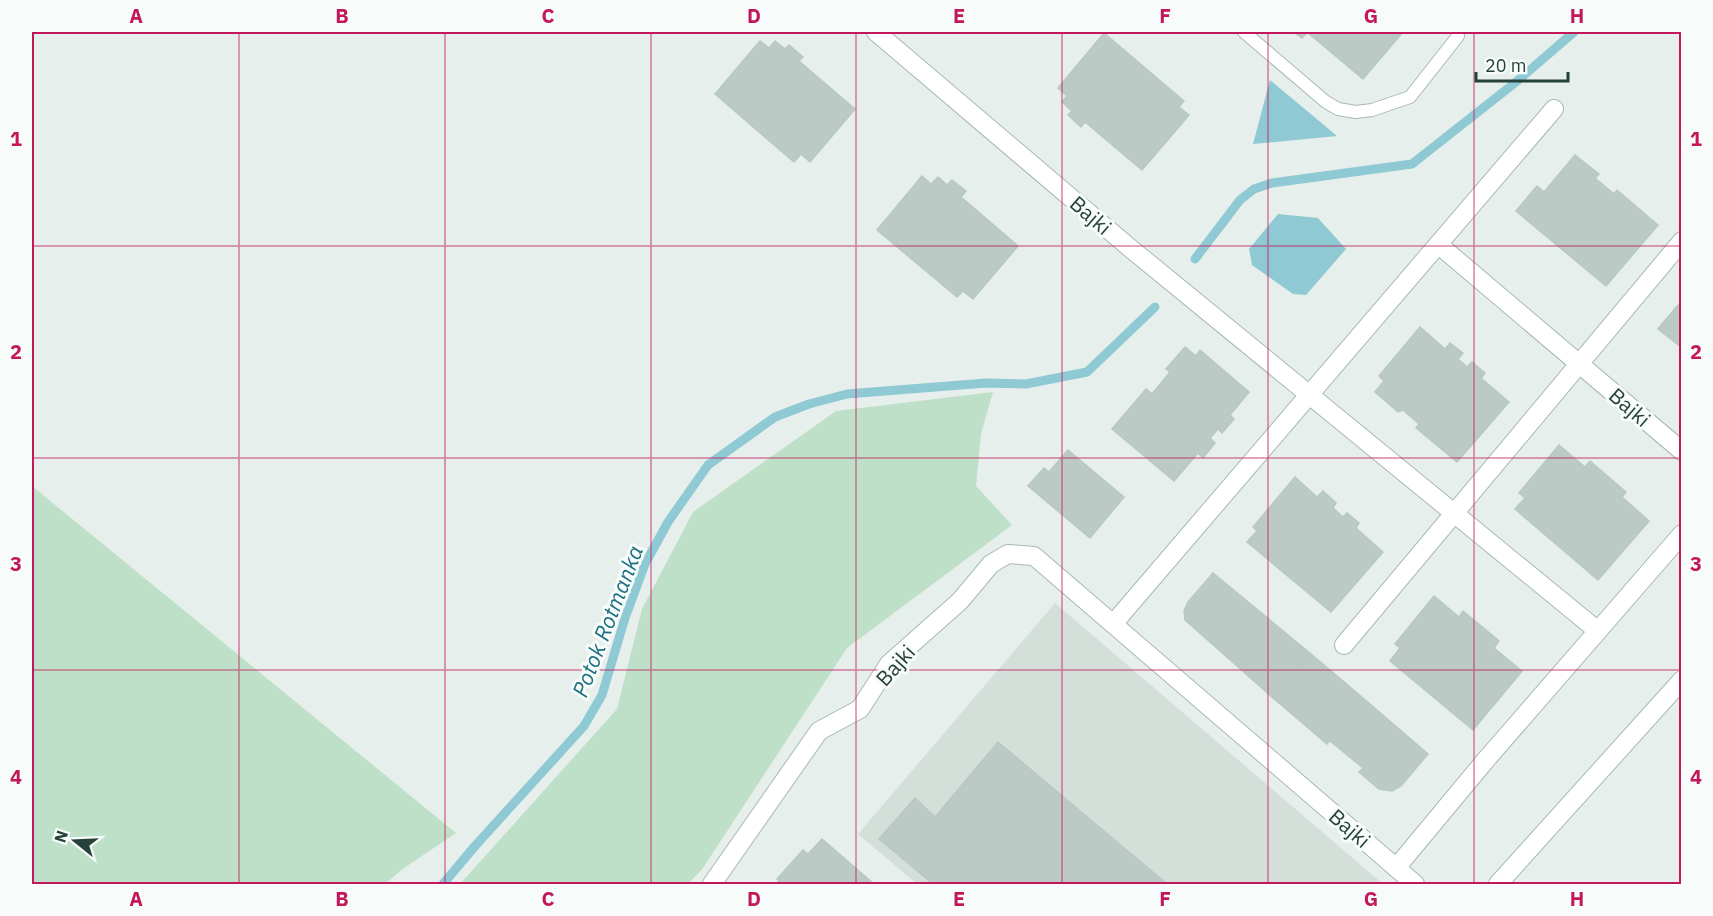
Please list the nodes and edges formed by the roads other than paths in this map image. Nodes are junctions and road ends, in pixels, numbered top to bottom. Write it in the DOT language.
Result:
graph roads {
  1 [pos="876,32"];
  2 [pos="1244,32"];
  3 [pos="1458,36"];
  4 [pos="1554,109"];
  5 [pos="1682,241"];
  6 [pos="1439,245"];
  7 [pos="1579,363"];
  8 [pos="1309,396"];
  9 [pos="1682,451"];
  10 [pos="1454,513"];
  11 [pos="1682,534"];
  12 [pos="1113,624"];
  13 [pos="1598,631"];
  14 [pos="1344,645"];
  15 [pos="1682,681"];
  16 [pos="1396,868"];
  17 [pos="712,885"];
  18 [pos="1415,885"];
  19 [pos="1498,885"];
  1 -- 8 [label="street, Bajki"];
  2 -- 3 [label="lane"];
  4 -- 6 [label="street"];
  5 -- 7 [label="street"];
  6 -- 7 [label="street, Bajki"];
  6 -- 8 [label="street"];
  7 -- 9 [label="street, Bajki"];
  7 -- 10 [label="street"];
  8 -- 10 [label="street, Bajki"];
  8 -- 12 [label="street"];
  10 -- 13 [label="street, Bajki"];
  10 -- 14 [label="street"];
  11 -- 13 [label="street"];
  12 -- 16 [label="street, Bajki"];
  12 -- 17 [label="street, Bajki"];
  13 -- 16 [label="street"];
  15 -- 19 [label="street"];
  16 -- 18 [label="street, Bajki"];
}
